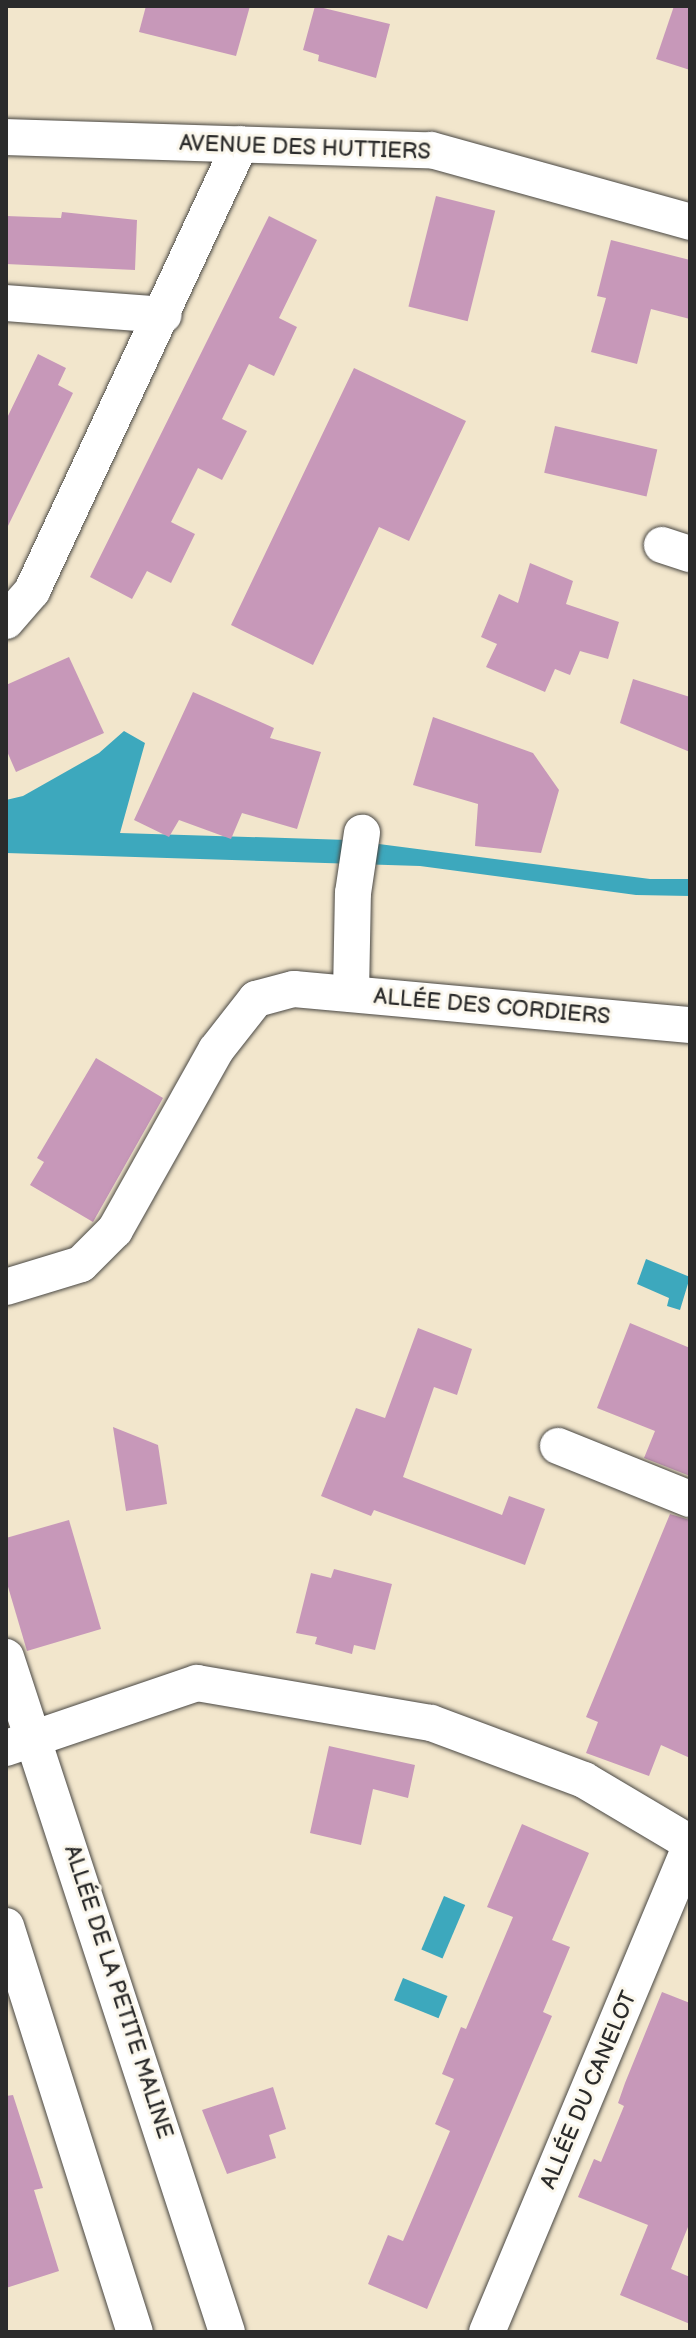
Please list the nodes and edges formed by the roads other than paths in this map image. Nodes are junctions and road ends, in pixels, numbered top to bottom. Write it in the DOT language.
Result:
graph roads {
  1 [pos="6,137"];
  2 [pos="240,144"];
  3 [pos="690,222"];
  4 [pos="6,303"];
  5 [pos="164,315"];
  6 [pos="6,621"];
  7 [pos="362,833"];
  8 [pos="351,994"];
  9 [pos="690,1025"];
  10 [pos="6,1287"];
  11 [pos="558,1446"];
  12 [pos="690,1499"];
  13 [pos="6,1657"];
  14 [pos="21,1743"];
  15 [pos="690,1845"];
  16 [pos="6,1926"];
  17 [pos="135,2332"];
  18 [pos="227,2332"];
  19 [pos="487,2332"];
  1 -- 2 [label="street, AVENUE DES HUTTIERS"];
  2 -- 3 [label="street, AVENUE DES HUTTIERS"];
  2 -- 5 [label="street"];
  4 -- 5 [label="street"];
  5 -- 6 [label="street"];
  7 -- 8 [label="street"];
  8 -- 9 [label="street, ALLÉE DES CORDIERS"];
  8 -- 10 [label="street, ALLÉE DES CORDIERS"];
  11 -- 12 [label="street"];
  13 -- 14 [label="street, ALLÉE DE LA PETITE MALINE"];
  14 -- 15 [label="street"];
  14 -- 18 [label="street, ALLÉE DE LA PETITE MALINE"];
  15 -- 19 [label="street, ALLÉE DU CANELOT"];
  16 -- 17 [label="street"];
}
